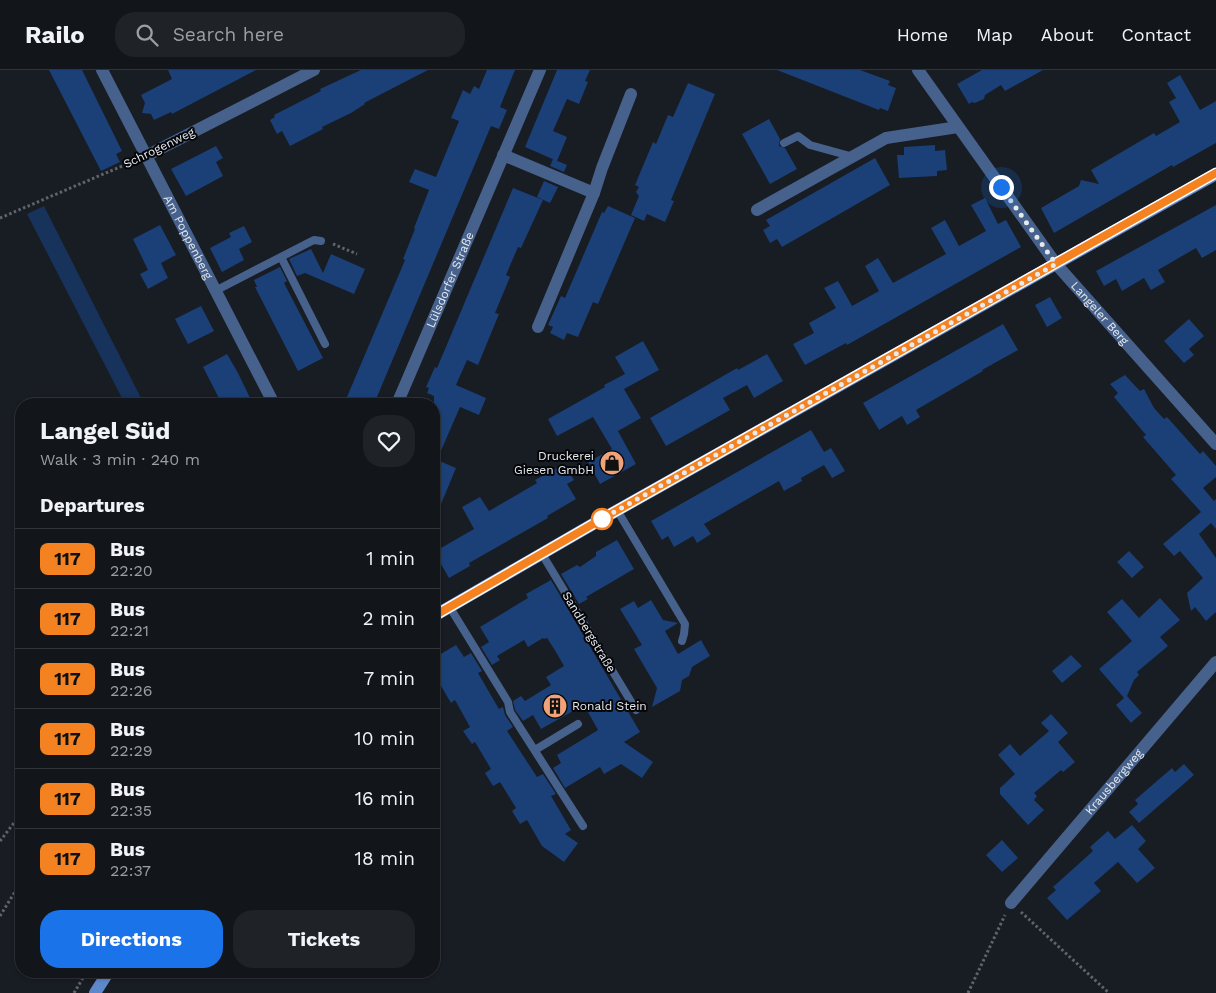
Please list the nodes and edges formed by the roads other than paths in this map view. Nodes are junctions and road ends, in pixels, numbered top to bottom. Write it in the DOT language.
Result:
graph roads {
  1 [pos="102,70"];
  2 [pos="314,70"];
  3 [pos="540,70"];
  4 [pos="921,71"];
  5 [pos="631,94"];
  6 [pos="958,127"];
  7 [pos="784,143"];
  8 [pos="503,155"];
  9 [pos="146,156"];
  10 [pos="850,156"];
  11 [pos="1216,174"];
  12 [pos="594,193"];
  13 [pos="757,210"];
  14 [pos="321,241"];
  15 [pos="281,257"];
  16 [pos="1056,264"];
  17 [pos="215,291"];
  18 [pos="538,327"];
  19 [pos="325,344"];
  20 [pos="271,398"];
  21 [pos="400,398"];
  22 [pos="1216,444"];
  23 [pos="617,510"];
  24 [pos="542,554"];
  25 [pos="449,606"];
  26 [pos="440,612"];
  27 [pos="682,641"];
  28 [pos="1216,662"];
  29 [pos="636,710"];
  30 [pos="578,724"];
  31 [pos="535,750"];
  32 [pos="583,826"];
  33 [pos="1011,903"];
  34 [pos="105,978"];
  35 [pos="95,993"];
  1 -- 9 [label="street, Am Poppenberg"];
  2 -- 9 [label="street, Schrogenweg"];
  3 -- 8 [label="street, Lülsdorfer Straße"];
  4 -- 6 [label="street, Langeler Berg"];
  5 -- 12 [label="street"];
  6 -- 10 [label="street"];
  6 -- 16 [label="street, Langeler Berg"];
  7 -- 10 [label="lane"];
  8 -- 12 [label="street"];
  8 -- 21 [label="street, Lülsdorfer Straße"];
  9 -- 17 [label="street, Am Poppenberg"];
  10 -- 13 [label="street"];
  11 -- 16 [label="street"];
  12 -- 18 [label="street"];
  14 -- 15 [label="lane"];
  15 -- 17 [label="lane"];
  15 -- 19 [label="lane"];
  16 -- 22 [label="street, Langeler Berg"];
  16 -- 23 [label="street"];
  17 -- 20 [label="street, Am Poppenberg"];
  23 -- 24 [label="street"];
  23 -- 27 [label="lane"];
  24 -- 25 [label="street"];
  24 -- 29 [label="lane, Sandbergstraße"];
  25 -- 26 [label="street"];
  25 -- 31 [label="lane"];
  28 -- 33 [label="street, Krausbergweg"];
  30 -- 31 [label="lane"];
  31 -- 32 [label="lane"];
  34 -- 35 [label="street"];
}
